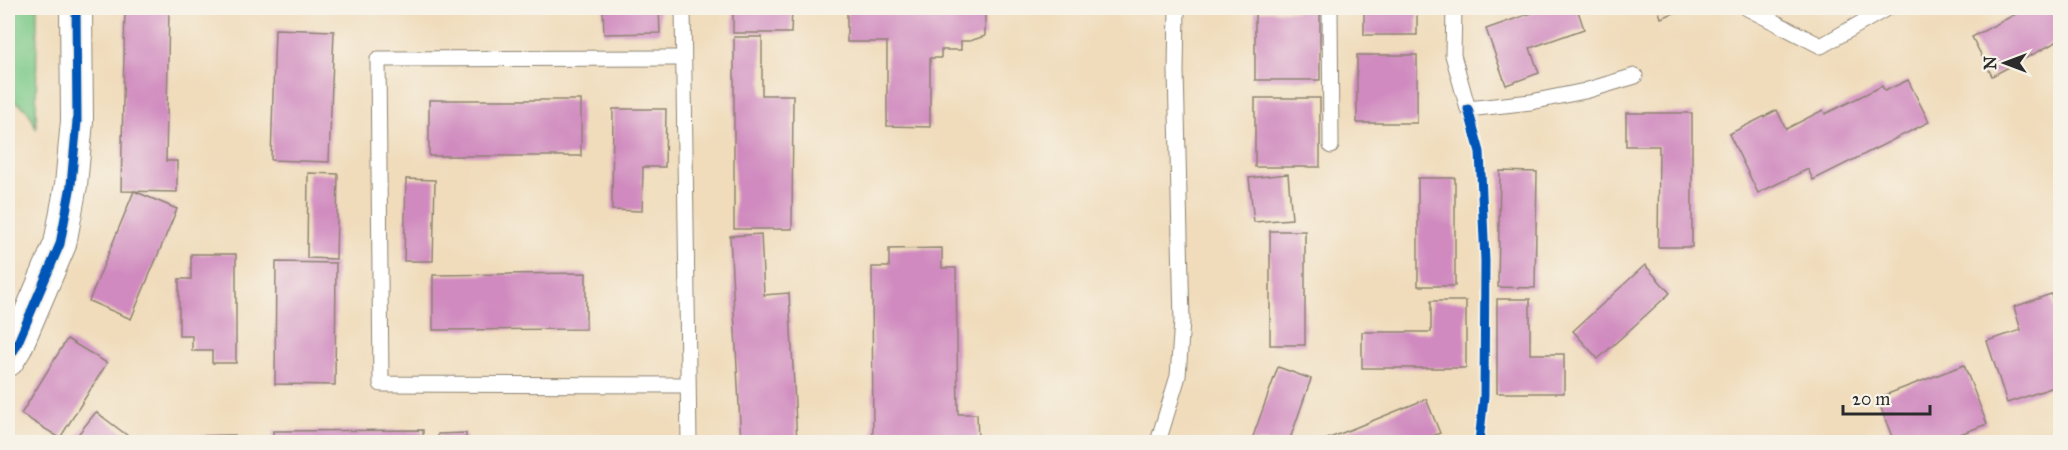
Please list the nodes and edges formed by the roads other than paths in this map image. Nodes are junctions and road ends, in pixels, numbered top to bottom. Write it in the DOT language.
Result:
graph roads {
  1 [pos="76,8"];
  2 [pos="682,8"];
  3 [pos="1177,8"];
  4 [pos="1330,8"];
  5 [pos="1454,8"];
  6 [pos="1747,8"];
  7 [pos="1887,8"];
  8 [pos="682,58"];
  9 [pos="1635,76"];
  10 [pos="1331,146"];
  11 [pos="8,360"];
  12 [pos="687,385"];
  13 [pos="689,442"];
  14 [pos="1158,442"];
  1 -- 11 [label="street"];
  2 -- 8 [label="lane"];
  3 -- 14 [label="lane"];
  4 -- 10 [label="lane"];
  5 -- 9 [label="lane"];
  6 -- 7 [label="lane"];
  8 -- 12 [label="lane"];
  8 -- 12 [label="lane"];
  12 -- 13 [label="lane"];
}
